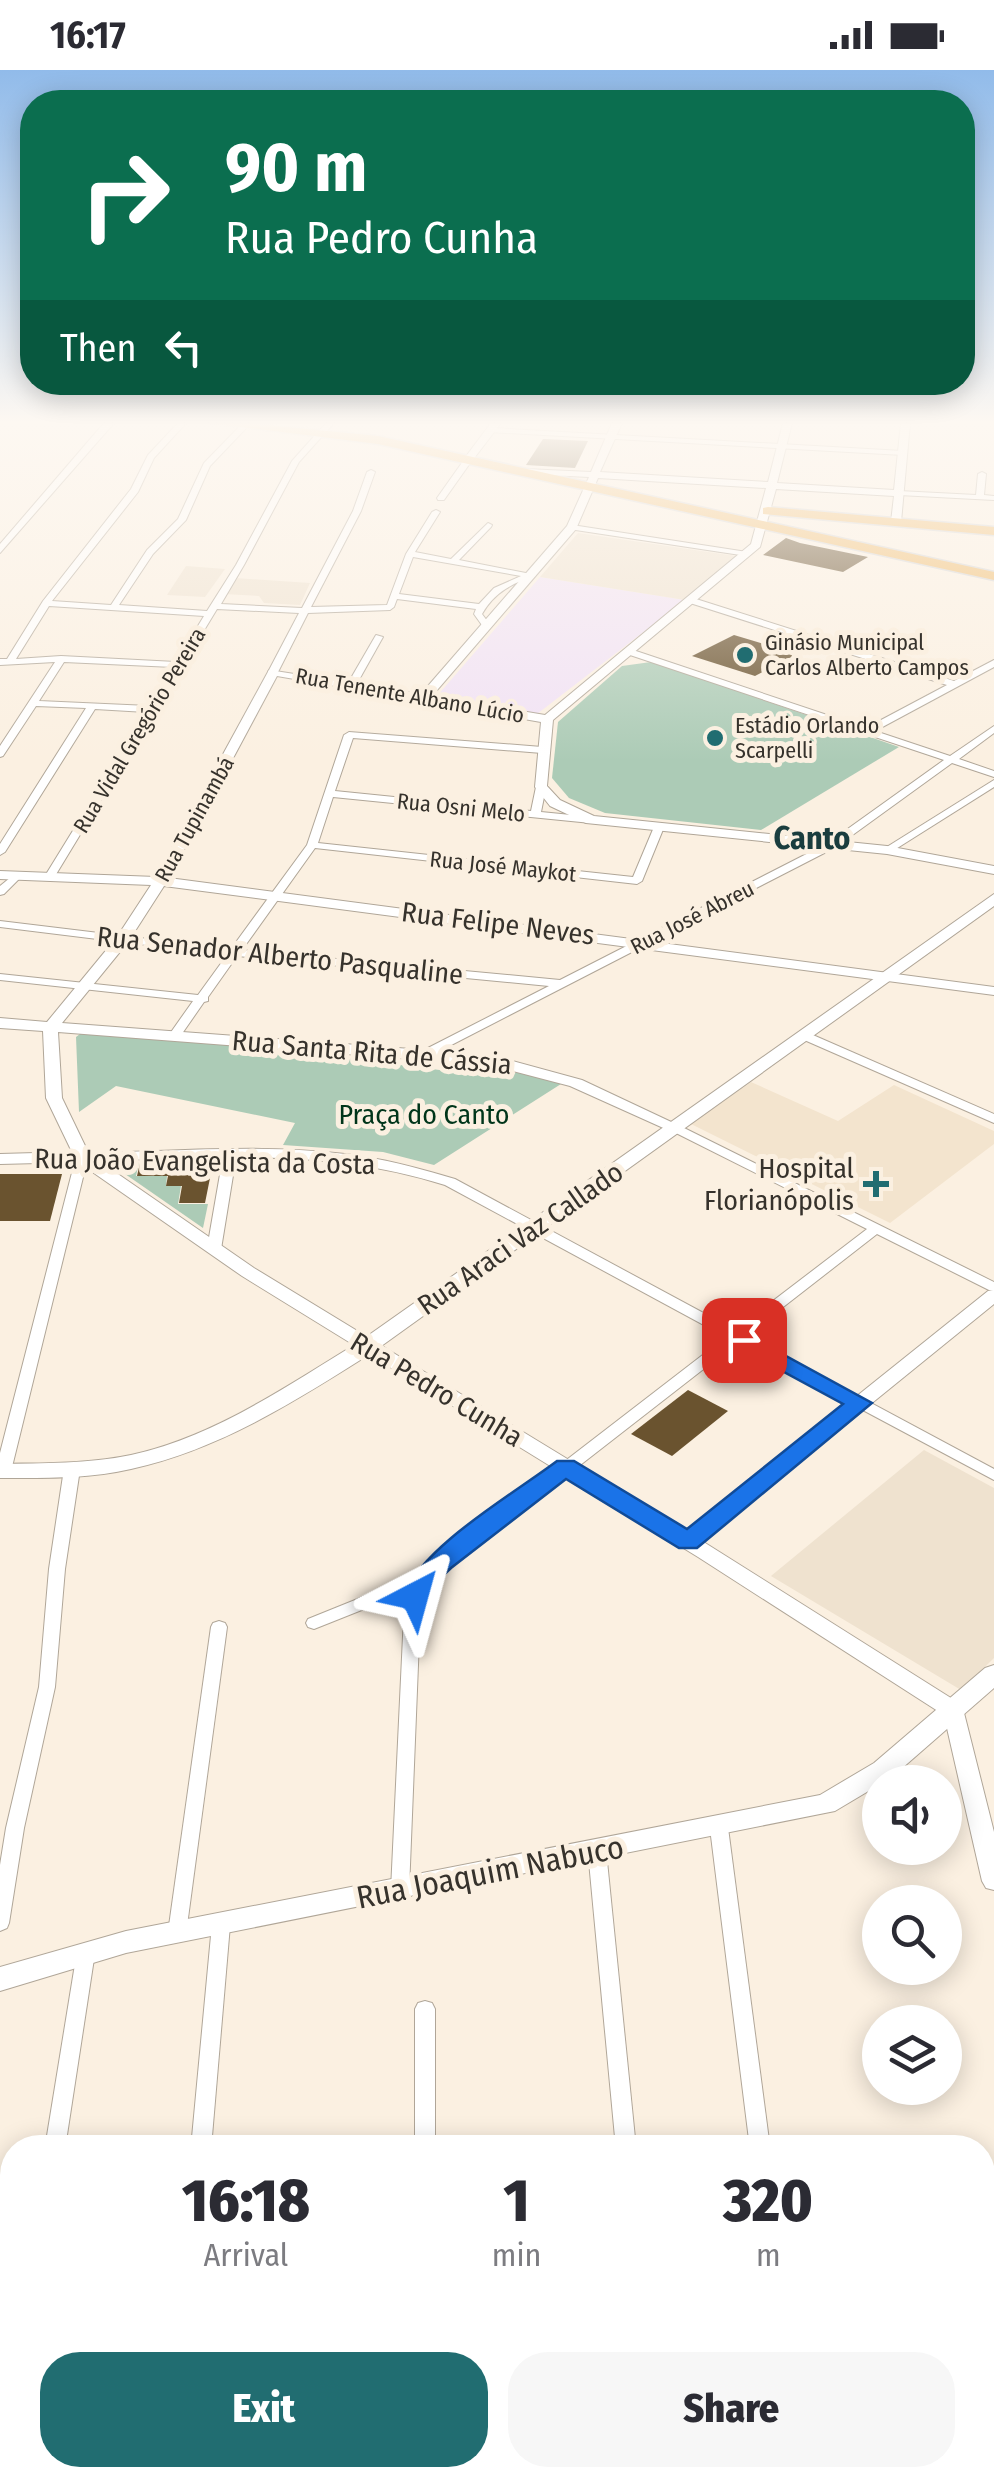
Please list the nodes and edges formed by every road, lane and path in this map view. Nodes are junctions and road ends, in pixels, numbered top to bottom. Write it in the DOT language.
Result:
graph roads {
  1 [pos="99,536"];
  2 [pos="166,536"];
  3 [pos="253,536"];
  4 [pos="344,536"];
  5 [pos="421,536"];
  6 [pos="477,536"];
  7 [pos="565,536"];
  8 [pos="629,536"];
  9 [pos="761,536"];
  10 [pos="838,536"];
  11 [pos="410,554"];
  12 [pos="748,554"];
  13 [pos="452,560"];
  14 [pos="532,575"];
  15 [pos="994,576"];
  16 [pos="396,596"];
  17 [pos="693,601"];
  18 [pos="46,603"];
  19 [pos="481,606"];
  20 [pos="114,607"];
  21 [pos="211,610"];
  22 [pos="304,611"];
  23 [pos="488,626"];
  24 [pos="380,637"];
  25 [pos="630,652"];
  26 [pos="61,658"];
  27 [pos="6,660"];
  28 [pos="994,663"];
  29 [pos="178,665"];
  30 [pos="272,672"];
  31 [pos="955,684"];
  32 [pos="352,685"];
  33 [pos="424,698"];
  34 [pos="33,703"];
  35 [pos="92,706"];
  36 [pos="151,709"];
  37 [pos="547,719"];
  38 [pos="994,729"];
  39 [pos="868,731"];
  40 [pos="542,750"];
  41 [pos="0,754"];
  42 [pos="949,759"];
  43 [pos="994,774"];
  44 [pos="994,784"];
  45 [pos="541,788"];
  46 [pos="330,794"];
  47 [pos="535,814"];
  48 [pos="592,820"];
  49 [pos="658,827"];
  50 [pos="832,844"];
  51 [pos="312,845"];
  52 [pos="887,850"];
  53 [pos="0,852"];
  54 [pos="994,870"];
  55 [pos="0,875"];
  56 [pos="16,876"];
  57 [pos="50,876"];
  58 [pos="160,880"];
  59 [pos="0,892"];
  60 [pos="279,895"];
  61 [pos="994,899"];
  62 [pos="0,924"];
  63 [pos="123,939"];
  64 [pos="644,941"];
  65 [pos="237,953"];
  66 [pos="884,976"];
  67 [pos="0,977"];
  68 [pos="561,984"];
  69 [pos="84,987"];
  70 [pos="994,991"];
  71 [pos="204,999"];
  72 [pos="0,1023"];
  73 [pos="50,1028"];
  74 [pos="176,1036"];
  75 [pos="806,1036"];
  76 [pos="428,1053"];
  77 [pos="994,1119"];
  78 [pos="676,1128"];
  79 [pos="230,1156"];
  80 [pos="82,1157"];
  81 [pos="0,1159"];
  82 [pos="537,1227"];
  83 [pos="876,1228"];
  84 [pos="214,1248"];
  85 [pos="994,1291"];
  86 [pos="736,1336"];
  87 [pos="366,1347"];
  88 [pos="860,1403"];
  89 [pos="566,1467"];
  90 [pos="72,1469"];
  91 [pos="2,1471"];
  92 [pos="994,1475"];
  93 [pos="688,1542"];
  94 [pos="423,1579"];
  95 [pos="314,1623"];
  96 [pos="219,1627"];
  97 [pos="994,1674"];
  98 [pos="954,1711"];
  99 [pos="719,1828"];
  100 [pos="597,1851"];
  101 [pos="994,1881"];
  102 [pos="400,1890"];
  103 [pos="0,1923"];
  104 [pos="222,1925"];
  105 [pos="177,1933"];
  106 [pos="86,1952"];
  107 [pos="0,1978"];
  108 [pos="425,2008"];
  109 [pos="57,2135"];
  110 [pos="203,2135"];
  111 [pos="424,2135"];
  112 [pos="625,2135"];
  113 [pos="758,2135"];
  1 -- 18 [label="street"];
  2 -- 20 [label="street"];
  3 -- 21 [label="street, Rua Vidal Gregório Pereira"];
  4 -- 22 [label="street, Rua Tupinambá"];
  5 -- 11 [label="street"];
  6 -- 13 [label="street"];
  7 -- 14 [label="street"];
  8 -- 12 [label="street"];
  9 -- 12 [label="street"];
  10 -- 15 [label="main road"];
  11 -- 13 [label="street"];
  11 -- 16 [label="street"];
  12 -- 17 [label="street"];
  13 -- 14 [label="street"];
  14 -- 19 [label="street"];
  14 -- 23 [label="street"];
  16 -- 19 [label="street"];
  16 -- 22 [label="street"];
  17 -- 25 [label="street"];
  17 -- 31 [label="street"];
  18 -- 20 [label="street"];
  18 -- 27 [label="street"];
  19 -- 23 [label="street"];
  20 -- 21 [label="street"];
  21 -- 22 [label="street"];
  21 -- 29 [label="street, Rua Vidal Gregório Pereira"];
  22 -- 30 [label="street, Rua Tupinambá"];
  23 -- 33 [label="street"];
  24 -- 32 [label="street"];
  25 -- 37 [label="street"];
  25 -- 39 [label="street"];
  26 -- 27 [label="street"];
  26 -- 29 [label="street"];
  26 -- 34 [label="street"];
  28 -- 31 [label="street"];
  29 -- 36 [label="street, Rua Vidal Gregório Pereira"];
  30 -- 32 [label="street, Rua Tenente Albano Lúcio"];
  30 -- 58 [label="street, Rua Tupinambá"];
  31 -- 39 [label="street"];
  32 -- 33 [label="street, Rua Tenente Albano Lúcio"];
  33 -- 37 [label="street, Rua Tenente Albano Lúcio"];
  34 -- 35 [label="street"];
  34 -- 41 [label="street"];
  35 -- 36 [label="street"];
  35 -- 53 [label="street"];
  36 -- 57 [label="street, Rua Vidal Gregório Pereira"];
  37 -- 40 [label="street"];
  38 -- 42 [label="street, Rua José Abreu"];
  39 -- 42 [label="street"];
  40 -- 45 [label="street"];
  40 -- 46 [label="street"];
  42 -- 43 [label="street"];
  42 -- 50 [label="street, Rua José Abreu"];
  44 -- 52 [label="street"];
  45 -- 47 [label="street"];
  45 -- 48 [label="street"];
  46 -- 47 [label="street, Rua Osni Melo"];
  46 -- 51 [label="street"];
  47 -- 48 [label="street, Rua Osni Melo"];
  48 -- 49 [label="street"];
  49 -- 50 [label="street"];
  49 -- 51 [label="street, Rua José Maykot"];
  50 -- 52 [label="street"];
  50 -- 64 [label="street, Rua José Abreu"];
  51 -- 60 [label="street"];
  52 -- 54 [label="street"];
  55 -- 56 [label="street, Rua Felipe Neves"];
  56 -- 57 [label="street, Rua Felipe Neves"];
  56 -- 59 [label="street"];
  57 -- 58 [label="street, Rua Felipe Neves"];
  58 -- 60 [label="street, Rua Felipe Neves"];
  58 -- 63 [label="street, Rua Tupinambá"];
  60 -- 64 [label="street, Rua Felipe Neves"];
  60 -- 65 [label="street"];
  61 -- 66 [label="main road, Rua Araci Vaz Callado"];
  62 -- 63 [label="street, Rua Senador Alberto Pasqualine"];
  63 -- 65 [label="street, Rua Senador Alberto Pasqualine"];
  63 -- 69 [label="street, Rua Tupinambá"];
  64 -- 66 [label="street, Rua Felipe Neves"];
  64 -- 68 [label="street, Rua José Abreu"];
  65 -- 68 [label="street, Rua Senador Alberto Pasqualine"];
  65 -- 71 [label="street"];
  66 -- 70 [label="street, Rua Felipe Neves"];
  66 -- 75 [label="main road, Rua Araci Vaz Callado"];
  67 -- 69 [label="street"];
  68 -- 76 [label="street, Rua José Abreu"];
  69 -- 71 [label="street"];
  69 -- 73 [label="street, Rua Tupinambá"];
  71 -- 74 [label="street"];
  72 -- 73 [label="street, Rua Santa Rita de Cássia"];
  73 -- 74 [label="street, Rua Santa Rita de Cássia"];
  73 -- 80 [label="street"];
  74 -- 76 [label="street, Rua Santa Rita de Cássia"];
  75 -- 77 [label="street"];
  75 -- 78 [label="main road, Rua Araci Vaz Callado"];
  76 -- 78 [label="street, Rua Santa Rita de Cássia"];
  78 -- 82 [label="main road, Rua Araci Vaz Callado"];
  78 -- 83 [label="street, Rua Santa Rita de Cássia"];
  79 -- 80 [label="street, Rua João Evangelista da Costa"];
  79 -- 82 [label="street, Rua João Evangelista da Costa"];
  79 -- 84 [label="street"];
  80 -- 81 [label="street, Rua João Evangelista da Costa"];
  80 -- 84 [label="street, Rua Pedro Cunha"];
  80 -- 91 [label="street"];
  82 -- 86 [label="street, Rua João Evangelista da Costa"];
  82 -- 87 [label="main road, Rua Araci Vaz Callado"];
  83 -- 85 [label="street, Rua Santa Rita de Cássia"];
  83 -- 86 [label="street"];
  84 -- 87 [label="street, Rua Pedro Cunha"];
  85 -- 88 [label="street"];
  86 -- 88 [label="street, Rua João Evangelista da Costa"];
  86 -- 89 [label="street"];
  87 -- 89 [label="street, Rua Pedro Cunha"];
  87 -- 90 [label="main road, Rua Araci Vaz Callado"];
  88 -- 92 [label="street, Rua João Evangelista da Costa"];
  88 -- 93 [label="street"];
  89 -- 93 [label="street, Rua Pedro Cunha"];
  89 -- 94 [label="street"];
  90 -- 91 [label="main road, Rua Araci Vaz Callado"];
  90 -- 103 [label="street"];
  93 -- 98 [label="street, Rua Pedro Cunha"];
  94 -- 95 [label="street"];
  94 -- 102 [label="street"];
  96 -- 105 [label="street"];
  97 -- 98 [label="main road, Rua Joaquim Nabuco"];
  98 -- 99 [label="main road, Rua Joaquim Nabuco"];
  98 -- 101 [label="street"];
  99 -- 100 [label="main road, Rua Joaquim Nabuco"];
  99 -- 113 [label="street"];
  100 -- 102 [label="main road, Rua Joaquim Nabuco"];
  100 -- 112 [label="street"];
  102 -- 104 [label="main road, Rua Joaquim Nabuco"];
  104 -- 105 [label="main road, Rua Joaquim Nabuco"];
  104 -- 110 [label="street"];
  105 -- 106 [label="main road, Rua Joaquim Nabuco"];
  106 -- 107 [label="main road, Rua Joaquim Nabuco"];
  106 -- 109 [label="street"];
  108 -- 111 [label="street"];
}
